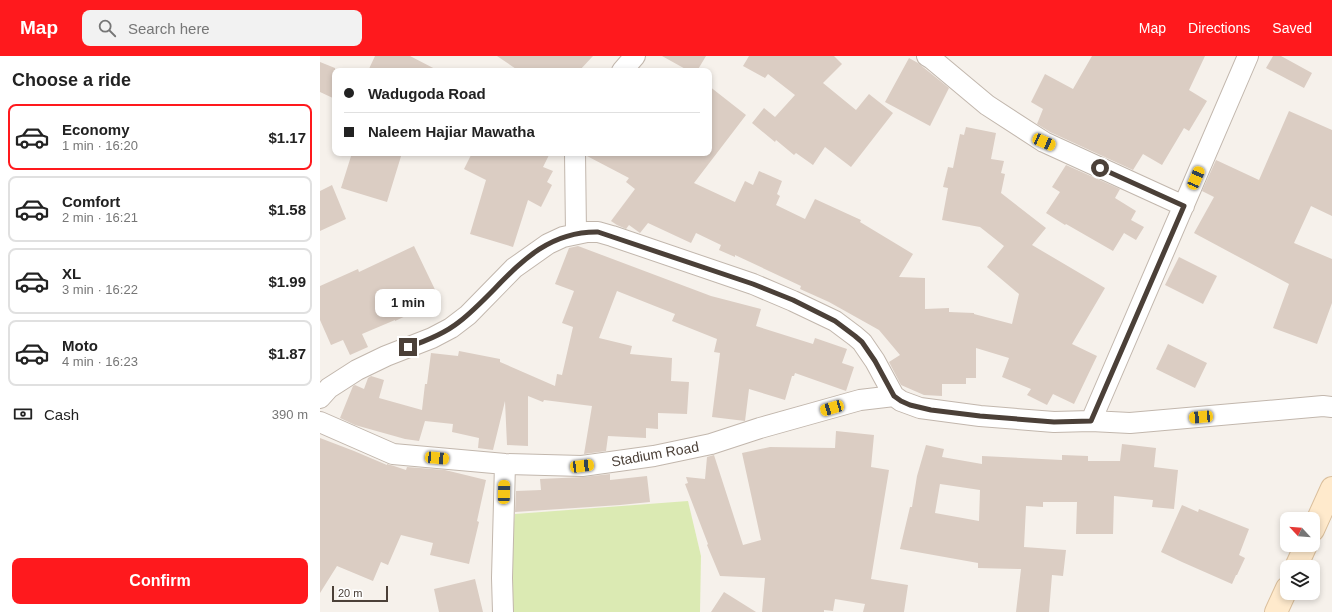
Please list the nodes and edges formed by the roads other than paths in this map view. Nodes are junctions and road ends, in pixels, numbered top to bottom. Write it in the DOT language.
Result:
graph roads {
  1 [pos="635,56"];
  2 [pos="927,56"];
  3 [pos="1248,56"];
  4 [pos="625,68"];
  5 [pos="575,156"];
  6 [pos="1184,206"];
  7 [pos="576,233"];
  8 [pos="894,396"];
  9 [pos="320,398"];
  10 [pos="1332,407"];
  11 [pos="1091,421"];
  12 [pos="320,422"];
  13 [pos="505,464"];
  14 [pos="1332,488"];
  15 [pos="1320,515"];
  16 [pos="1282,600"];
  17 [pos="503,612"];
  18 [pos="1276,612"];
  1 -- 4 [label="street"];
  2 -- 6 [label="street"];
  3 -- 6 [label="street"];
  5 -- 7 [label="street"];
  6 -- 11 [label="street"];
  7 -- 8 [label="street"];
  7 -- 9 [label="street"];
  8 -- 11 [label="street"];
  8 -- 13 [label="street, Stadium Road"];
  10 -- 11 [label="street"];
  12 -- 13 [label="street, Stadium Road"];
  13 -- 17 [label="street"];
  14 -- 15 [label="street"];
  16 -- 18 [label="street"];
}
